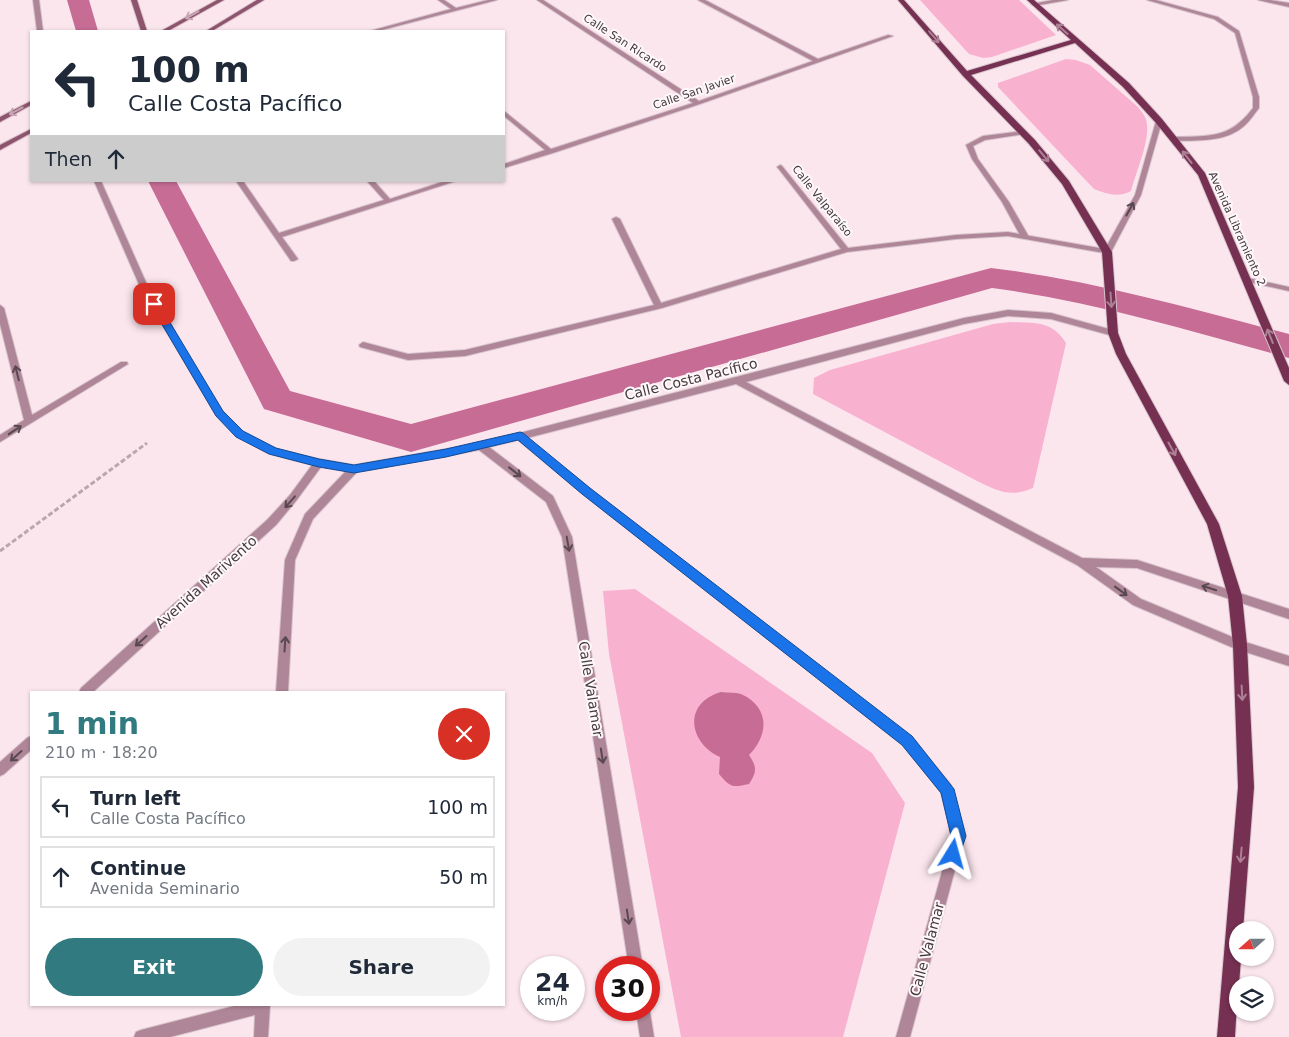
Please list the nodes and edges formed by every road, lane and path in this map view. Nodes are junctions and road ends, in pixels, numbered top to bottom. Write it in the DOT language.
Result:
graph roads {
  1 [pos="36,0"];
  2 [pos="134,0"];
  3 [pos="221,0"];
  4 [pos="261,0"];
  5 [pos="441,0"];
  6 [pos="470,0"];
  7 [pos="494,0"];
  8 [pos="540,0"];
  9 [pos="701,0"];
  10 [pos="902,0"];
  11 [pos="1065,0"];
  12 [pos="1150,0"];
  13 [pos="1261,0"];
  14 [pos="1032,2"];
  15 [pos="477,5"];
  16 [pos="1289,5"];
  17 [pos="455,10"];
  18 [pos="398,25"];
  19 [pos="40,30"];
  20 [pos="144,30"];
  21 [pos="166,30"];
  22 [pos="211,30"];
  23 [pos="377,30"];
  24 [pos="404,30"];
  25 [pos="890,36"];
  26 [pos="1076,41"];
  27 [pos="817,61"];
  28 [pos="966,74"];
  29 [pos="698,103"];
  30 [pos="30,104"];
  31 [pos="505,114"];
  32 [pos="0,120"];
  33 [pos="1159,121"];
  34 [pos="30,132"];
  35 [pos="1023,133"];
  36 [pos="1173,139"];
  37 [pos="0,148"];
  38 [pos="551,152"];
  39 [pos="505,166"];
  40 [pos="780,167"];
  41 [pos="97,182"];
  42 [pos="240,182"];
  43 [pos="371,182"];
  44 [pos="450,182"];
  45 [pos="388,201"];
  46 [pos="616,219"];
  47 [pos="277,236"];
  48 [pos="1025,237"];
  49 [pos="846,250"];
  50 [pos="1108,252"];
  51 [pos="294,259"];
  52 [pos="1247,279"];
  53 [pos="1289,289"];
  54 [pos="659,306"];
  55 [pos="0,308"];
  56 [pos="1113,333"];
  57 [pos="363,345"];
  58 [pos="124,364"];
  59 [pos="1287,371"];
  60 [pos="1289,380"];
  61 [pos="737,381"];
  62 [pos="29,421"];
  63 [pos="520,436"];
  64 [pos="0,439"];
  65 [pos="147,443"];
  66 [pos="481,446"];
  67 [pos="319,463"];
  68 [pos="354,469"];
  69 [pos="0,551"];
  70 [pos="1082,562"];
  71 [pos="1235,596"];
  72 [pos="1289,614"];
  73 [pos="1240,644"];
  74 [pos="1289,661"];
  75 [pos="86,691"];
  76 [pos="282,691"];
  77 [pos="30,743"];
  78 [pos="0,770"];
  79 [pos="634,956"];
  80 [pos="259,1006"];
  81 [pos="263,1006"];
  82 [pos="645,1021"];
  83 [pos="141,1037"];
  84 [pos="261,1037"];
  85 [pos="647,1037"];
  86 [pos="903,1037"];
  87 [pos="1226,1037"];
  1 -- 19 [label="street"];
  2 -- 20 [label="street"];
  3 -- 21 [label="street, one-way"];
  4 -- 22 [label="street"];
  5 -- 17 [label="street"];
  6 -- 15 [label="street"];
  7 -- 15 [label="street"];
  8 -- 29 [label="street, Calle San Ricardo"];
  9 -- 27 [label="street"];
  10 -- 28 [label="main road, one-way"];
  11 -- 14 [label="street"];
  12 -- 36 [label="street"];
  13 -- 16 [label="street"];
  26 -- 14 [label="main road, Avenida Libramiento 2, one-way"];
  15 -- 17 [label="street"];
  17 -- 18 [label="street"];
  18 -- 23 [label="street"];
  18 -- 24 [label="street"];
  25 -- 27 [label="street, Calle San Javier"];
  26 -- 28 [label="main road"];
  26 -- 33 [label="main road, Avenida Libramiento 2"];
  27 -- 29 [label="street, Calle San Javier"];
  28 -- 35 [label="main road"];
  29 -- 38 [label="street, Calle San Javier"];
  30 -- 32 [label="street, one-way"];
  31 -- 38 [label="street"];
  33 -- 36 [label="main road, Avenida Libramiento 2"];
  50 -- 33 [label="street, one-way"];
  34 -- 37 [label="street"];
  35 -- 48 [label="street"];
  35 -- 50 [label="main road, one-way"];
  52 -- 36 [label="main road, Avenida Libramiento 2, one-way"];
  38 -- 39 [label="street, Calle San Javier"];
  40 -- 49 [label="street, Calle Valparaíso"];
  41 -- 67 [label="street, Calle Costa Pacífico"];
  42 -- 47 [label="street"];
  43 -- 45 [label="street"];
  44 -- 45 [label="street"];
  45 -- 47 [label="street"];
  46 -- 54 [label="street"];
  47 -- 51 [label="street"];
  48 -- 49 [label="street"];
  48 -- 50 [label="street"];
  49 -- 54 [label="street"];
  50 -- 56 [label="main road, one-way"];
  52 -- 53 [label="street"];
  59 -- 52 [label="main road, Avenida Libramiento 2, one-way"];
  54 -- 57 [label="street"];
  62 -- 55 [label="street, one-way"];
  56 -- 61 [label="street, Calle Costa Pacífico"];
  56 -- 71 [label="main road, one-way"];
  58 -- 62 [label="street"];
  59 -- 60 [label="main road, Avenida Libramiento 2"];
  61 -- 63 [label="street, Calle Costa Pacífico"];
  61 -- 70 [label="street"];
  64 -- 62 [label="street, one-way"];
  63 -- 66 [label="street, Calle Costa Pacífico"];
  63 -- 86 [label="street, Calle Valamar"];
  65 -- 69 [label="path"];
  66 -- 68 [label="street, Calle Costa Pacífico"];
  66 -- 79 [label="street, Calle Valamar, one-way"];
  67 -- 68 [label="street, Calle Costa Pacífico"];
  67 -- 75 [label="street, Avenida Marivento, one-way"];
  76 -- 68 [label="street, one-way"];
  71 -- 70 [label="street, one-way"];
  70 -- 73 [label="street, one-way"];
  71 -- 72 [label="street"];
  71 -- 73 [label="main road"];
  73 -- 74 [label="street"];
  73 -- 87 [label="main road, one-way"];
  77 -- 78 [label="street, one-way"];
  80 -- 83 [label="street"];
  81 -- 84 [label="street"];
  82 -- 85 [label="street"];
}
